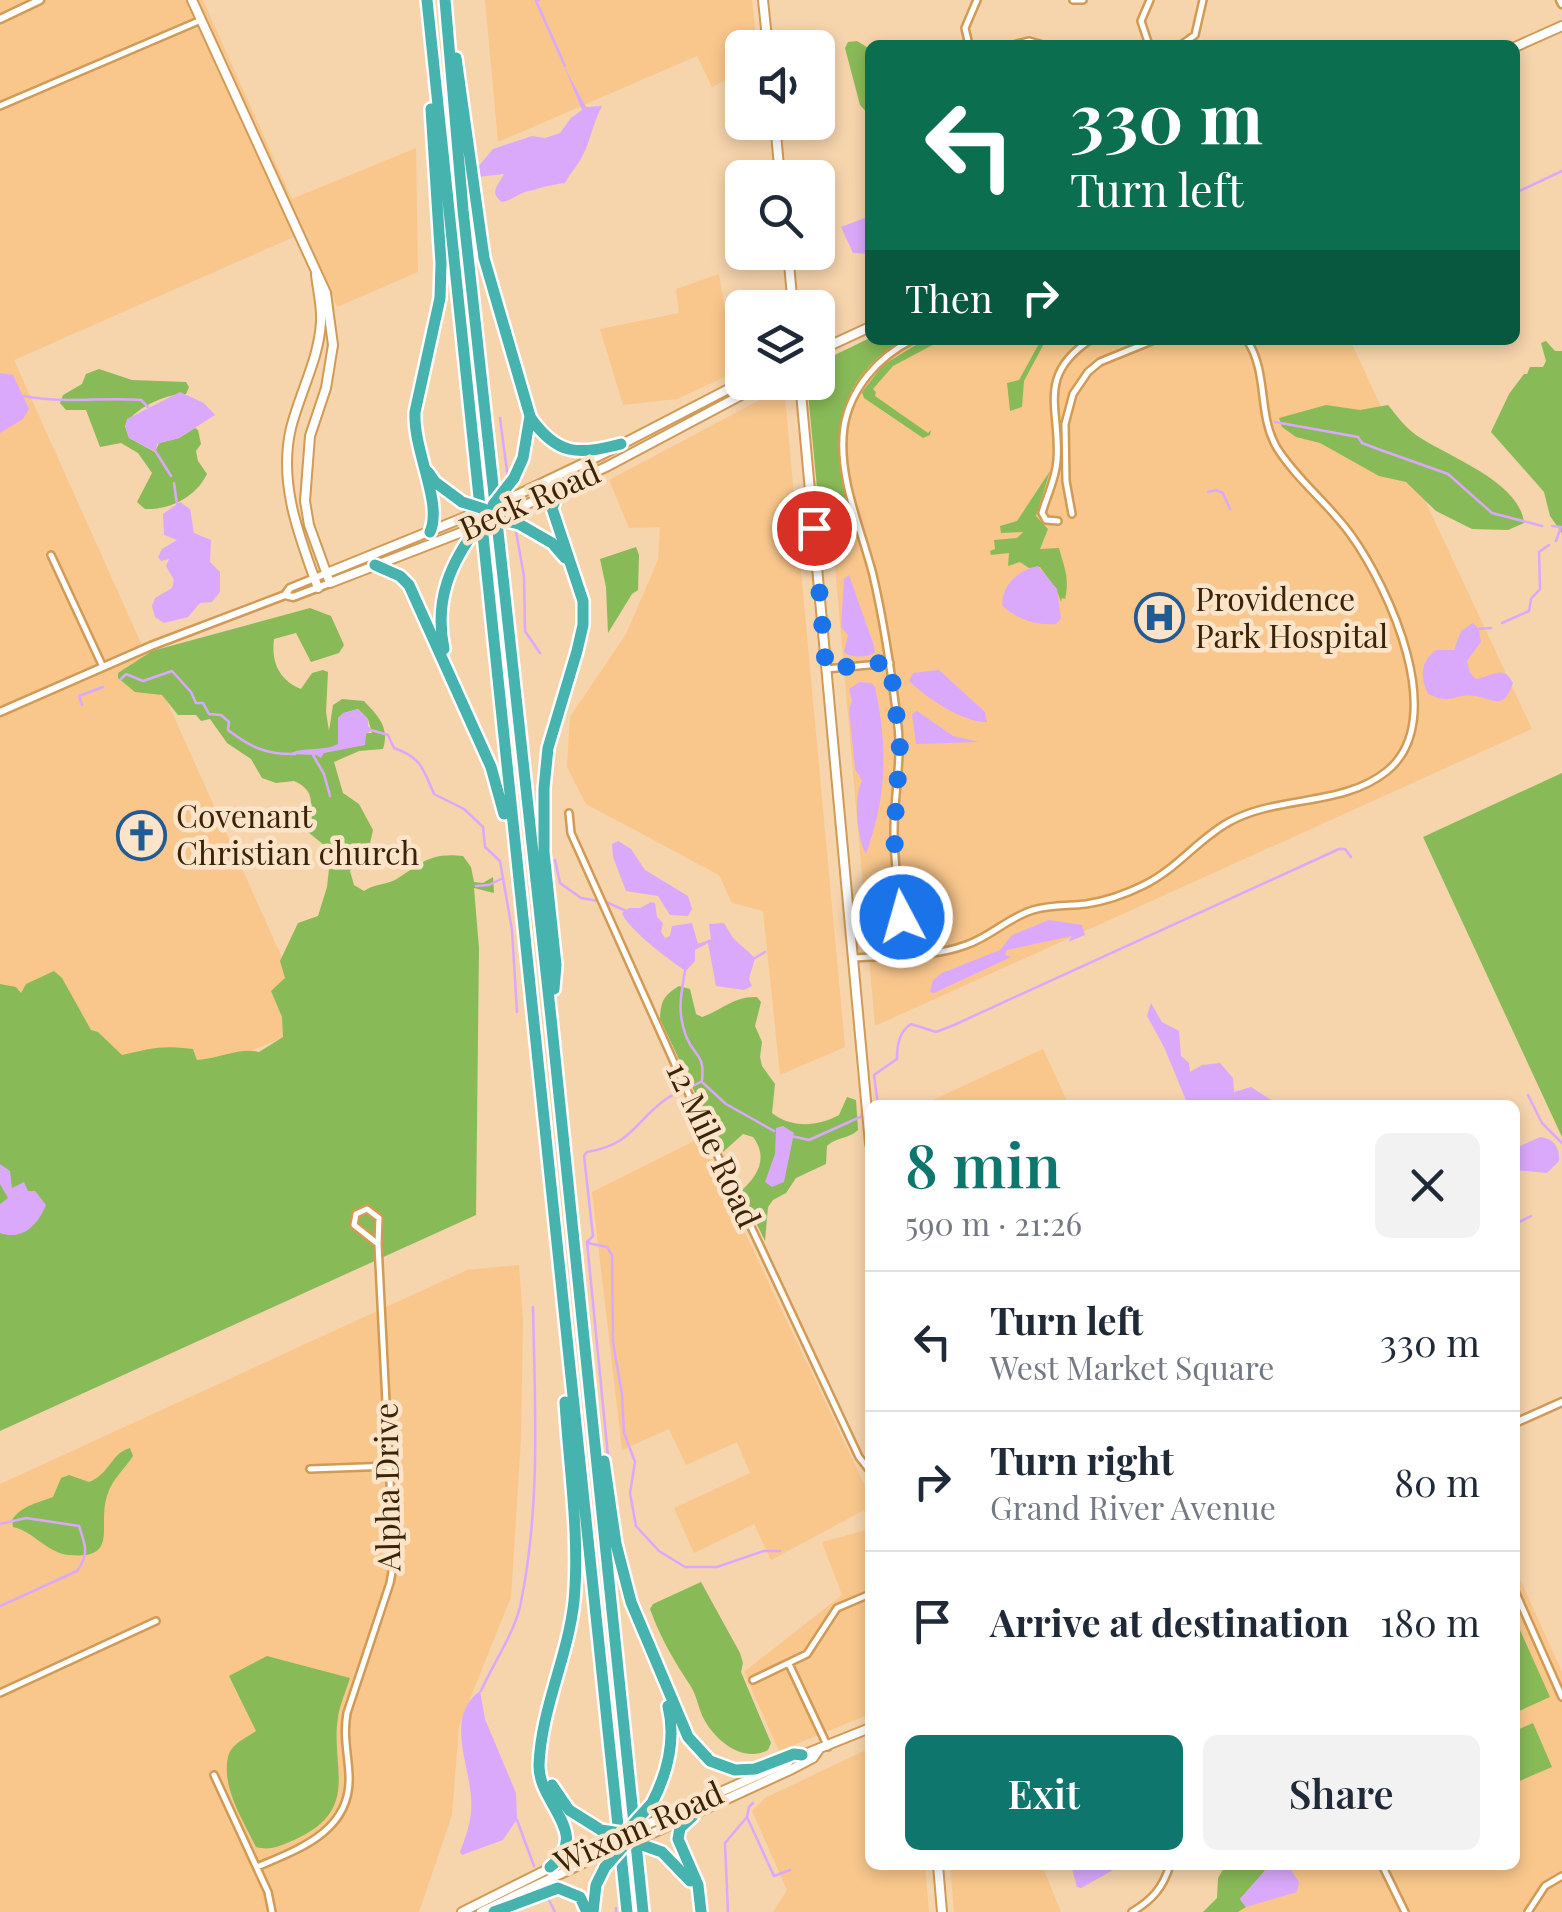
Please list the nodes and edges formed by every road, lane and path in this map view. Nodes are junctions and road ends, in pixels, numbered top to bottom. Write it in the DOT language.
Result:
graph roads {
  1 [pos="40,0"];
  2 [pos="192,0"];
  3 [pos="428,0"];
  4 [pos="447,0"];
  5 [pos="763,0"];
  6 [pos="977,0"];
  7 [pos="1074,0"];
  8 [pos="1083,0"];
  9 [pos="1150,0"];
  10 [pos="1203,0"];
  11 [pos="0,18"];
  12 [pos="201,20"];
  13 [pos="1562,26"];
  14 [pos="766,30"];
  15 [pos="431,35"];
  16 [pos="967,40"];
  17 [pos="1148,40"];
  18 [pos="1188,40"];
  19 [pos="1520,45"];
  20 [pos="0,106"];
  21 [pos="316,271"];
  22 [pos="865,329"];
  23 [pos="319,342"];
  24 [pos="835,342"];
  25 [pos="333,345"];
  26 [pos="903,345"];
  27 [pos="1084,345"];
  28 [pos="1142,345"];
  29 [pos="1250,345"];
  30 [pos="725,390"];
  31 [pos="303,394"];
  32 [pos="730,400"];
  33 [pos="802,400"];
  34 [pos="322,404"];
  35 [pos="688,408"];
  36 [pos="530,416"];
  37 [pos="693,418"];
  38 [pos="621,444"];
  39 [pos="418,450"];
  40 [pos="560,489"];
  41 [pos="516,494"];
  42 [pos="518,508"];
  43 [pos="1072,514"];
  44 [pos="482,518"];
  45 [pos="1058,521"];
  46 [pos="430,532"];
  47 [pos="51,555"];
  48 [pos="375,565"];
  49 [pos="329,578"];
  50 [pos="577,579"];
  51 [pos="316,583"];
  52 [pos="890,662"];
  53 [pos="103,666"];
  54 [pos="826,669"];
  55 [pos="454,681"];
  56 [pos="1,708"];
  57 [pos="569,813"];
  58 [pos="516,867"];
  59 [pos="907,954"];
  60 [pos="853,958"];
  61 [pos="552,1018"];
  62 [pos="866,1100"];
  63 [pos="555,1243"];
  64 [pos="378,1244"];
  65 [pos="587,1365"];
  66 [pos="1562,1402"];
  67 [pos="1520,1422"];
  68 [pos="865,1464"];
  69 [pos="391,1466"];
  70 [pos="310,1468"];
  71 [pos="865,1596"];
  72 [pos="1520,1602"];
  73 [pos="156,1622"];
  74 [pos="789,1664"];
  75 [pos="661,1678"];
  76 [pos="752,1680"];
  77 [pos="0,1693"];
  78 [pos="1562,1697"];
  79 [pos="865,1730"];
  80 [pos="828,1747"];
  81 [pos="818,1751"];
  82 [pos="802,1755"];
  83 [pos="540,1758"];
  84 [pos="214,1774"];
  85 [pos="693,1816"];
  86 [pos="655,1826"];
  87 [pos="609,1845"];
  88 [pos="257,1867"];
  89 [pos="550,1867"];
  90 [pos="938,1870"];
  91 [pos="1169,1870"];
  92 [pos="1384,1870"];
  93 [pos="1562,1876"];
  94 [pos="698,1893"];
  95 [pos="272,1912"];
  96 [pos="462,1912"];
  97 [pos="481,1912"];
  98 [pos="494,1912"];
  99 [pos="590,1912"];
  100 [pos="626,1912"];
  101 [pos="643,1912"];
  102 [pos="701,1912"];
  103 [pos="942,1912"];
  104 [pos="1132,1912"];
  105 [pos="1405,1912"];
  106 [pos="1528,1912"];
  1 -- 11 [label="street"];
  2 -- 12 [label="main road"];
  3 -- 15 [label="highway"];
  4 -- 36 [label="highway"];
  4 -- 61 [label="highway"];
  5 -- 14 [label="main road"];
  6 -- 16 [label="street"];
  7 -- 8 [label="street"];
  9 -- 17 [label="street"];
  10 -- 18 [label="street"];
  12 -- 20 [label="street"];
  12 -- 21 [label="main road"];
  13 -- 19 [label="main road"];
  15 -- 39 [label="highway"];
  15 -- 58 [label="highway"];
  21 -- 23 [label="main road"];
  21 -- 25 [label="main road"];
  22 -- 24 [label="main road"];
  23 -- 25 [label="main road"];
  23 -- 31 [label="main road"];
  25 -- 34 [label="main road"];
  26 -- 52 [label="street"];
  27 -- 45 [label="street"];
  28 -- 43 [label="street"];
  29 -- 59 [label="street"];
  30 -- 35 [label="main road, Beck Road"];
  31 -- 34 [label="main road"];
  31 -- 51 [label="main road"];
  32 -- 37 [label="main road, Beck Road"];
  33 -- 54 [label="main road"];
  34 -- 49 [label="main road"];
  35 -- 37 [label="street"];
  35 -- 38 [label="main road, Beck Road"];
  36 -- 38 [label="highway"];
  36 -- 44 [label="highway, bridge"];
  37 -- 40 [label="main road, Beck Road"];
  38 -- 41 [label="main road, Beck Road"];
  39 -- 44 [label="highway, bridge"];
  39 -- 46 [label="highway"];
  40 -- 42 [label="main road, Beck Road"];
  40 -- 50 [label="highway"];
  41 -- 44 [label="highway, bridge"];
  42 -- 44 [label="highway, bridge"];
  44 -- 46 [label="main road, Beck Road"];
  44 -- 48 [label="main road, Beck Road"];
  44 -- 50 [label="highway, bridge"];
  44 -- 55 [label="highway"];
  46 -- 49 [label="main road, Beck Road"];
  47 -- 53 [label="street"];
  48 -- 49 [label="main road, Beck Road"];
  48 -- 55 [label="highway"];
  49 -- 51 [label="street, Beck Road"];
  50 -- 61 [label="highway"];
  51 -- 53 [label="street, Beck Road"];
  52 -- 54 [label="street"];
  52 -- 59 [label="street"];
  53 -- 56 [label="street, Beck Road"];
  54 -- 60 [label="main road"];
  55 -- 58 [label="highway"];
  57 -- 68 [label="street, 12 Mile Road"];
  58 -- 63 [label="highway"];
  59 -- 60 [label="street"];
  60 -- 62 [label="main road"];
  61 -- 65 [label="highway"];
  63 -- 83 [label="highway"];
  63 -- 100 [label="highway"];
  64 -- 64 [label="street, Alpha Drive"];
  64 -- 69 [label="street, Alpha Drive"];
  65 -- 75 [label="highway"];
  65 -- 101 [label="highway"];
  66 -- 67 [label="street"];
  69 -- 70 [label="street"];
  69 -- 88 [label="street, Alpha Drive"];
  71 -- 74 [label="street"];
  72 -- 78 [label="street"];
  73 -- 77 [label="street"];
  74 -- 76 [label="street"];
  74 -- 80 [label="street"];
  75 -- 82 [label="highway"];
  75 -- 87 [label="highway, bridge"];
  79 -- 80 [label="main road, Wixom Road"];
  80 -- 81 [label="main road, Wixom Road"];
  81 -- 82 [label="main road, Wixom Road"];
  81 -- 85 [label="main road, Wixom Road"];
  82 -- 86 [label="main road, Wixom Road"];
  83 -- 87 [label="highway"];
  83 -- 89 [label="highway"];
  84 -- 88 [label="street"];
  85 -- 86 [label="main road, Wixom Road"];
  85 -- 94 [label="highway"];
  86 -- 87 [label="highway, bridge"];
  87 -- 89 [label="main road, Wixom Road"];
  87 -- 94 [label="highway"];
  87 -- 97 [label="main road"];
  87 -- 99 [label="highway"];
  88 -- 95 [label="street"];
  89 -- 96 [label="main road, Wixom Road"];
  90 -- 103 [label="main road"];
  91 -- 104 [label="street"];
  92 -- 105 [label="street"];
  93 -- 106 [label="street"];
  94 -- 102 [label="highway"];
  98 -- 99 [label="highway"];
}
